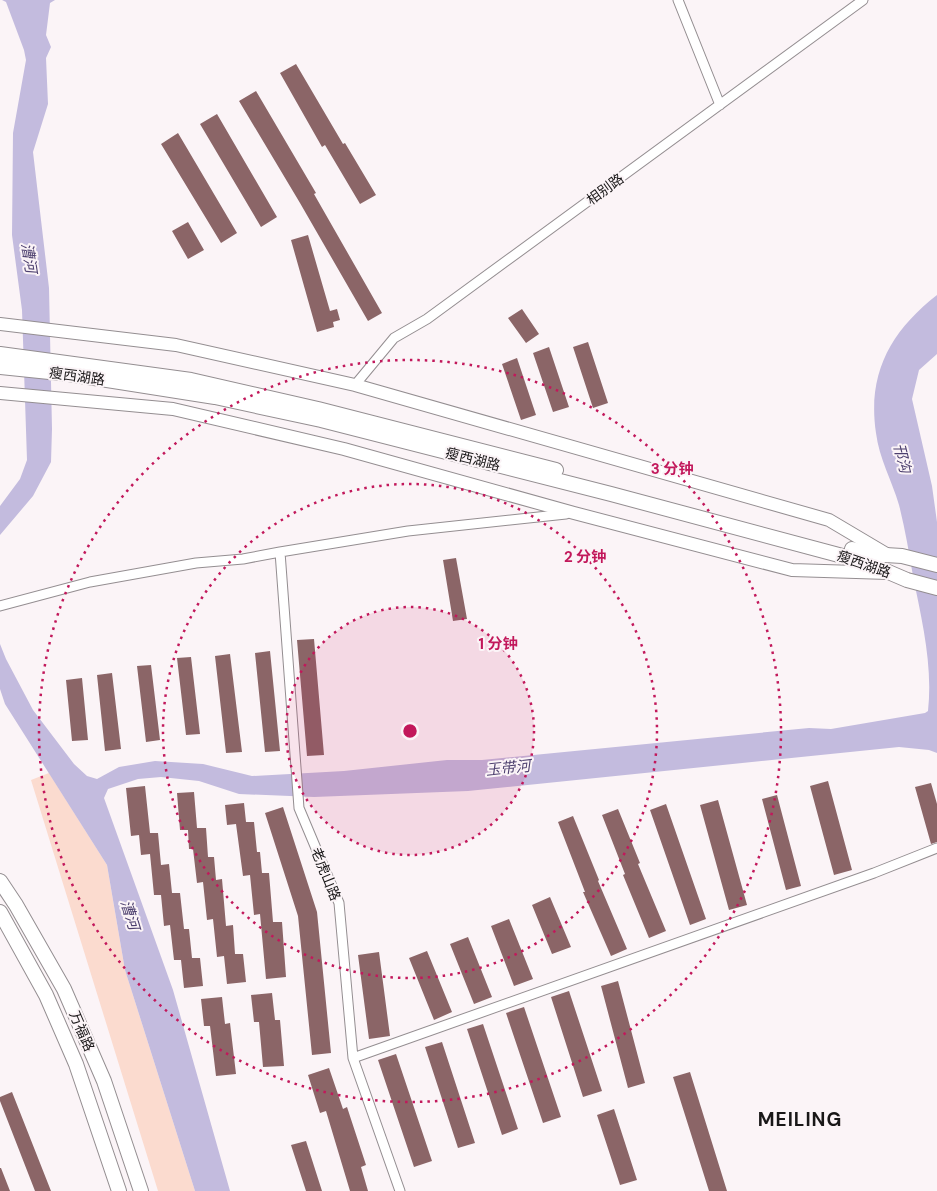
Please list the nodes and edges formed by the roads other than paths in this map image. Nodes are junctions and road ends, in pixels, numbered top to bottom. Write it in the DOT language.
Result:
graph roads {
  1 [pos="678,0"];
  2 [pos="863,0"];
  3 [pos="720,105"];
  4 [pos="0,324"];
  5 [pos="6,361"];
  6 [pos="68,368"];
  7 [pos="355,385"];
  8 [pos="0,393"];
  9 [pos="574,513"];
  10 [pos="280,552"];
  11 [pos="888,555"];
  12 [pos="937,565"];
  13 [pos="890,573"];
  14 [pos="937,588"];
  15 [pos="0,606"];
  16 [pos="937,848"];
  17 [pos="0,881"];
  18 [pos="0,912"];
  19 [pos="353,1058"];
  20 [pos="119,1191"];
  21 [pos="141,1191"];
  22 [pos="400,1191"];
  1 -- 3 [label="street"];
  2 -- 3 [label="street, 相别路"];
  3 -- 7 [label="street, 相别路"];
  4 -- 7 [label="street"];
  5 -- 6 [label="main road, 瘦西湖路"];
  6 -- 11 [label="main road, 瘦西湖路"];
  6 -- 13 [label="main road, 瘦西湖路"];
  7 -- 11 [label="street"];
  8 -- 9 [label="street"];
  9 -- 10 [label="street"];
  9 -- 13 [label="street"];
  10 -- 15 [label="street"];
  10 -- 19 [label="street, 老虎山路"];
  11 -- 12 [label="main road, 瘦西湖路"];
  13 -- 14 [label="main road, 瘦西湖路"];
  16 -- 19 [label="street"];
  17 -- 21 [label="main road, 万福路"];
  18 -- 20 [label="main road, 万福路"];
  19 -- 22 [label="street, 老虎山路"];
}
